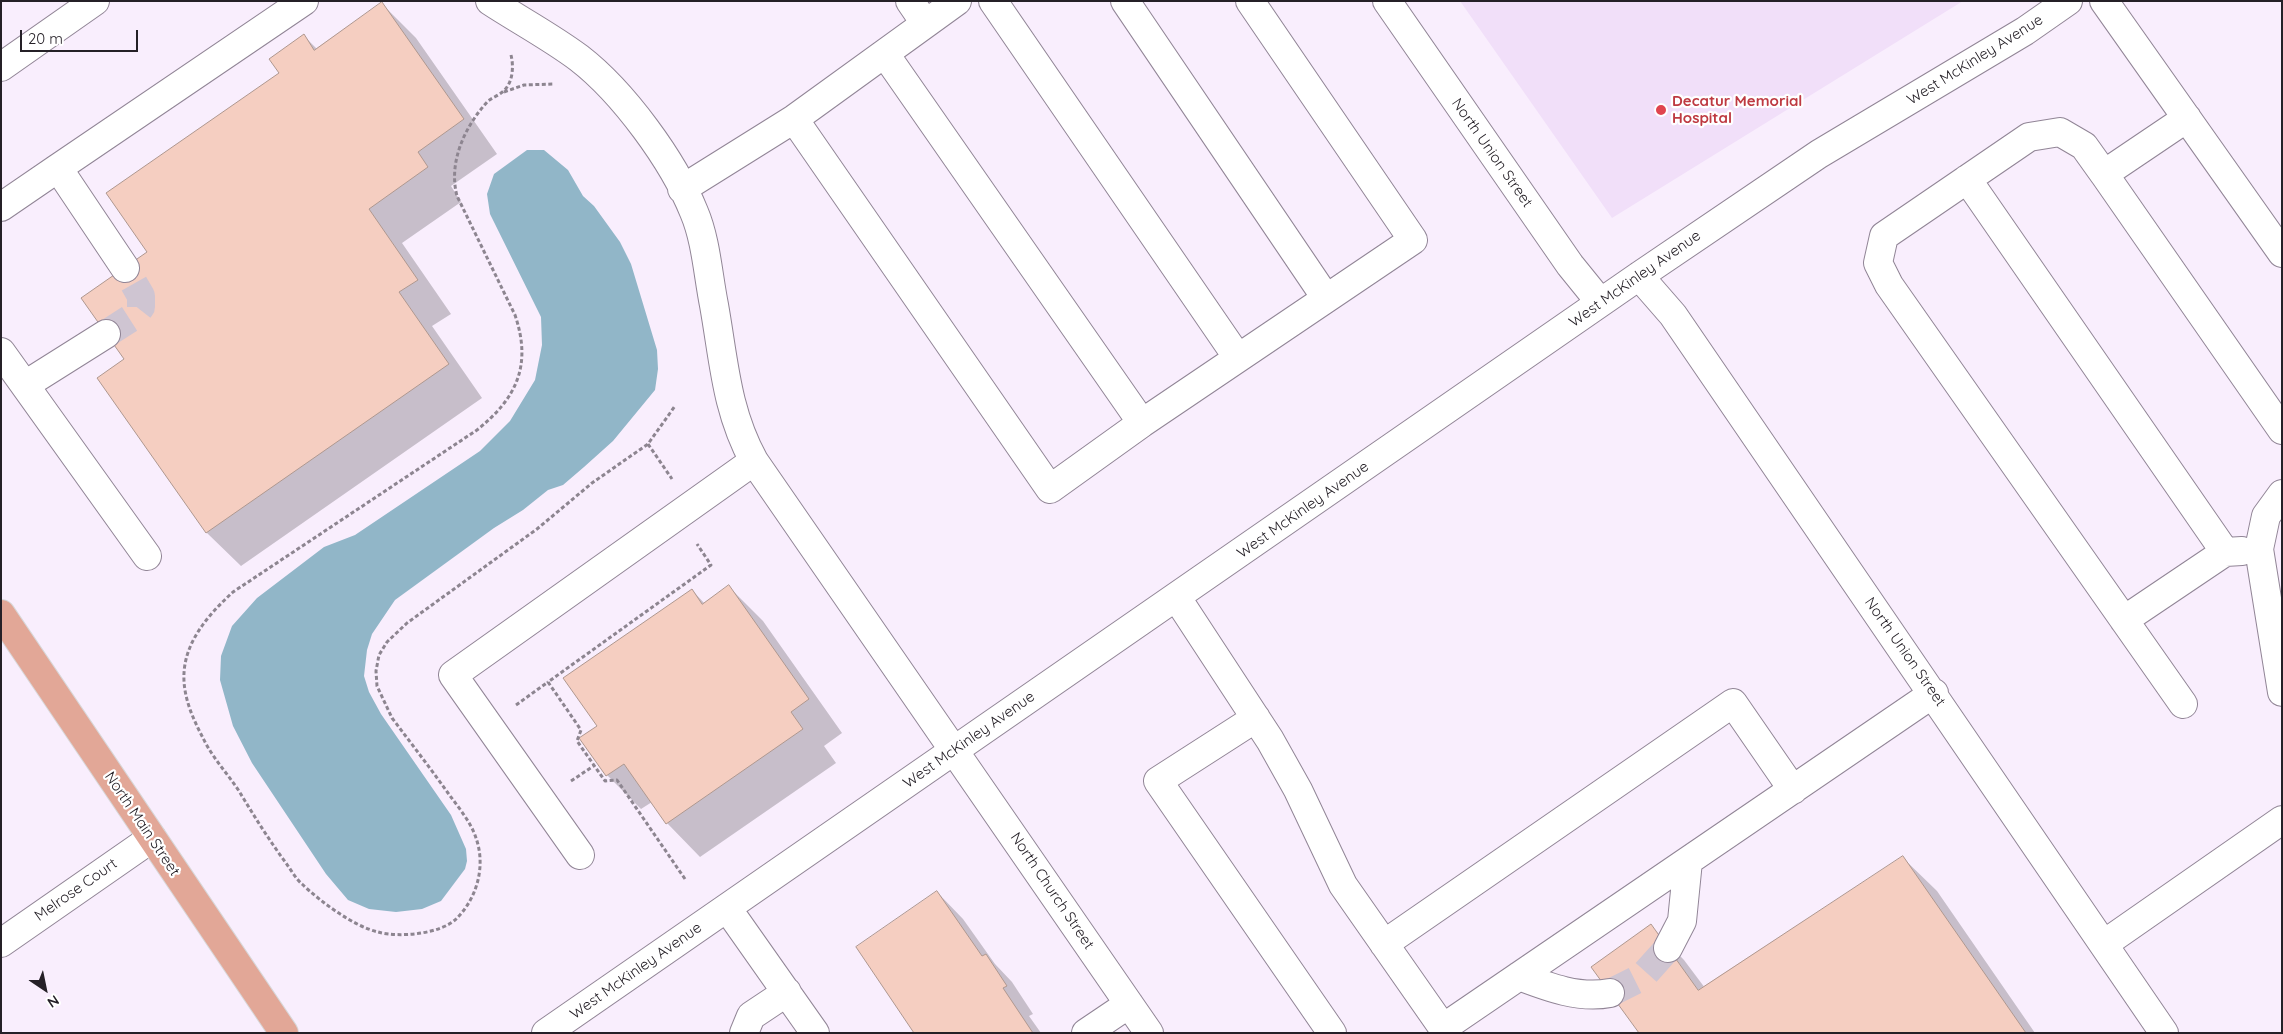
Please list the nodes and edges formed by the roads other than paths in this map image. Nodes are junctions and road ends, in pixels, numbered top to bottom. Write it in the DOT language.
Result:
graph roads {
  1 [pos="95,1"];
  2 [pos="304,1"];
  3 [pos="490,1"];
  4 [pos="957,1"];
  5 [pos="993,1"];
  6 [pos="1125,1"];
  7 [pos="1250,1"];
  8 [pos="1387,1"];
  9 [pos="2068,1"];
  10 [pos="2104,1"];
  11 [pos="918,12"];
  12 [pos="885,54"];
  13 [pos="1,67"];
  14 [pos="2187,118"];
  15 [pos="794,119"];
  16 [pos="58,168"];
  17 [pos="2104,174"];
  18 [pos="1967,179"];
  19 [pos="682,188"];
  20 [pos="1,207"];
  21 [pos="2282,253"];
  22 [pos="125,268"];
  23 [pos="1639,276"];
  24 [pos="1326,298"];
  25 [pos="1600,302"];
  26 [pos="106,334"];
  27 [pos="1,352"];
  28 [pos="1238,358"];
  29 [pos="25,385"];
  30 [pos="1142,423"];
  31 [pos="2282,430"];
  32 [pos="754,461"];
  33 [pos="2282,494"];
  34 [pos="2259,549"];
  35 [pos="2225,552"];
  36 [pos="147,556"];
  37 [pos="1176,598"];
  38 [pos="1,614"];
  39 [pos="2124,620"];
  40 [pos="2282,692"];
  41 [pos="1934,693"];
  42 [pos="2183,704"];
  43 [pos="1256,718"];
  44 [pos="955,750"];
  45 [pos="1793,790"];
  46 [pos="2282,820"];
  47 [pos="152,838"];
  48 [pos="580,855"];
  49 [pos="1688,861"];
  50 [pos="727,908"];
  51 [pos="1,943"];
  52 [pos="1384,944"];
  53 [pos="2104,944"];
  54 [pos="1668,948"];
  55 [pos="1520,976"];
  56 [pos="787,992"];
  57 [pos="1610,993"];
  58 [pos="1129,1004"];
  59 [pos="1439,1031"];
  60 [pos="284,1033"];
  61 [pos="546,1033"];
  62 [pos="744,1033"];
  63 [pos="815,1033"];
  64 [pos="1086,1033"];
  65 [pos="1149,1033"];
  66 [pos="1332,1033"];
  67 [pos="2164,1033"];
  1 -- 13 [label="street"];
  2 -- 16 [label="street"];
  3 -- 19 [label="street, North Church Street"];
  4 -- 11 [label="street"];
  5 -- 28 [label="street"];
  6 -- 24 [label="street"];
  7 -- 24 [label="street"];
  8 -- 25 [label="street, North Union Street"];
  9 -- 23 [label="street, West McKinley Avenue"];
  10 -- 14 [label="street"];
  11 -- 12 [label="street"];
  12 -- 15 [label="street"];
  12 -- 30 [label="street"];
  14 -- 17 [label="street"];
  14 -- 21 [label="street"];
  15 -- 19 [label="street"];
  15 -- 30 [label="street"];
  16 -- 20 [label="street"];
  16 -- 22 [label="street"];
  17 -- 18 [label="street"];
  17 -- 31 [label="street"];
  18 -- 35 [label="street"];
  18 -- 39 [label="street"];
  19 -- 32 [label="street, North Church Street"];
  23 -- 25 [label="street, West McKinley Avenue"];
  23 -- 41 [label="street, North Union Street"];
  24 -- 28 [label="street"];
  25 -- 37 [label="street, West McKinley Avenue"];
  26 -- 29 [label="street"];
  27 -- 29 [label="street"];
  28 -- 30 [label="street"];
  29 -- 36 [label="street"];
  32 -- 44 [label="street, North Church Street"];
  32 -- 48 [label="street"];
  33 -- 34 [label="street"];
  34 -- 35 [label="street"];
  34 -- 40 [label="street"];
  35 -- 39 [label="street"];
  37 -- 43 [label="street"];
  37 -- 44 [label="street, West McKinley Avenue"];
  38 -- 47 [label="main road, North Main Street"];
  39 -- 42 [label="street"];
  41 -- 45 [label="street"];
  41 -- 53 [label="street, North Union Street"];
  43 -- 52 [label="street"];
  43 -- 66 [label="street"];
  44 -- 50 [label="street, West McKinley Avenue"];
  44 -- 58 [label="street, North Church Street"];
  45 -- 49 [label="street"];
  45 -- 52 [label="street"];
  46 -- 53 [label="street"];
  47 -- 51 [label="street, Melrose Court"];
  47 -- 60 [label="main road, North Main Street"];
  49 -- 54 [label="street"];
  49 -- 55 [label="street"];
  50 -- 56 [label="street"];
  50 -- 61 [label="street, West McKinley Avenue"];
  52 -- 59 [label="street"];
  53 -- 67 [label="street, North Union Street"];
  55 -- 57 [label="street"];
  55 -- 59 [label="street"];
  56 -- 62 [label="street"];
  56 -- 63 [label="street"];
  58 -- 64 [label="street"];
  58 -- 65 [label="street, North Church Street"];
}
